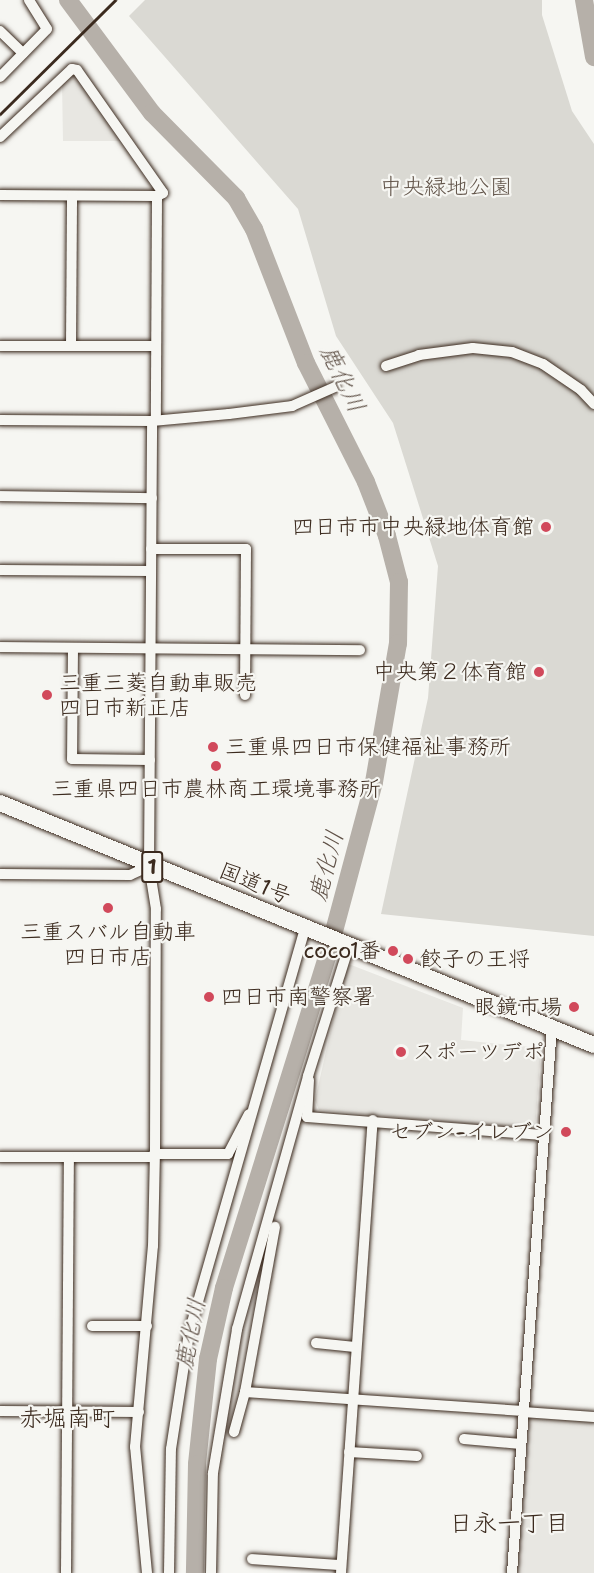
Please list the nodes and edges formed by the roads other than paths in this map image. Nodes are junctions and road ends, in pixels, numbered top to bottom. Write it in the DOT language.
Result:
graph roads {
  1 [pos="29,0"];
  2 [pos="0,31"];
  3 [pos="23,53"];
  4 [pos="0,77"];
  5 [pos="0,137"];
  6 [pos="0,195"];
  7 [pos="72,196"];
  8 [pos="157,196"];
  9 [pos="0,346"];
  10 [pos="71,346"];
  11 [pos="156,346"];
  12 [pos="386,366"];
  13 [pos="336,387"];
  14 [pos="594,404"];
  15 [pos="0,420"];
  16 [pos="154,421"];
  17 [pos="0,496"];
  18 [pos="152,498"];
  19 [pos="151,549"];
  20 [pos="0,570"];
  21 [pos="151,571"];
  22 [pos="0,647"];
  23 [pos="73,648"];
  24 [pos="149,648"];
  25 [pos="244,649"];
  26 [pos="360,650"];
  27 [pos="245,695"];
  28 [pos="150,760"];
  29 [pos="0,803"];
  30 [pos="149,866"];
  31 [pos="0,874"];
  32 [pos="305,927"];
  33 [pos="348,943"];
  34 [pos="552,1027"];
  35 [pos="594,1045"];
  36 [pos="308,1076"];
  37 [pos="252,1111"];
  38 [pos="373,1120"];
  39 [pos="542,1135"];
  40 [pos="154,1156"];
  41 [pos="0,1157"];
  42 [pos="69,1157"];
  43 [pos="275,1227"];
  44 [pos="92,1326"];
  45 [pos="147,1326"];
  46 [pos="316,1343"];
  47 [pos="356,1347"];
  48 [pos="245,1392"];
  49 [pos="352,1399"];
  50 [pos="0,1411"];
  51 [pos="68,1412"];
  52 [pos="139,1412"];
  53 [pos="523,1412"];
  54 [pos="594,1417"];
  55 [pos="234,1432"];
  56 [pos="464,1439"];
  57 [pos="521,1443"];
  58 [pos="349,1452"];
  59 [pos="417,1456"];
  60 [pos="252,1559"];
  61 [pos="341,1569"];
  62 [pos="66,1573"];
  63 [pos="147,1573"];
  64 [pos="169,1573"];
  65 [pos="211,1573"];
  66 [pos="512,1573"];
  1 -- 3 [label="street"];
  2 -- 3 [label="street"];
  3 -- 4 [label="street"];
  5 -- 8 [label="street"];
  6 -- 7 [label="street"];
  7 -- 8 [label="street"];
  7 -- 10 [label="street"];
  8 -- 11 [label="street"];
  9 -- 10 [label="street"];
  10 -- 11 [label="street"];
  11 -- 16 [label="street"];
  12 -- 14 [label="street"];
  13 -- 16 [label="street"];
  15 -- 16 [label="street"];
  16 -- 18 [label="street"];
  17 -- 18 [label="street"];
  18 -- 19 [label="street"];
  19 -- 21 [label="street"];
  19 -- 25 [label="street"];
  20 -- 21 [label="street"];
  21 -- 24 [label="street"];
  22 -- 23 [label="street"];
  23 -- 24 [label="street"];
  23 -- 28 [label="street"];
  24 -- 25 [label="street"];
  24 -- 28 [label="street"];
  25 -- 26 [label="street"];
  25 -- 27 [label="street"];
  28 -- 30 [label="street"];
  29 -- 30 [label="highway, 国道1号 / 1"];
  30 -- 31 [label="street"];
  30 -- 32 [label="highway, 国道1号 / 1"];
  30 -- 40 [label="street"];
  32 -- 33 [label="highway, 国道1号 / 1"];
  32 -- 37 [label="street"];
  33 -- 34 [label="highway, 国道1号 / 1"];
  33 -- 36 [label="street"];
  34 -- 35 [label="highway, 国道1号 / 1"];
  34 -- 39 [label="street"];
  36 -- 38 [label="street"];
  36 -- 65 [label="street"];
  37 -- 40 [label="street"];
  37 -- 64 [label="street"];
  38 -- 39 [label="street"];
  38 -- 47 [label="street"];
  39 -- 53 [label="street"];
  40 -- 42 [label="street"];
  40 -- 45 [label="street"];
  41 -- 42 [label="street"];
  42 -- 51 [label="street"];
  43 -- 48 [label="street"];
  44 -- 45 [label="street"];
  45 -- 52 [label="street"];
  46 -- 47 [label="street"];
  47 -- 49 [label="street"];
  48 -- 49 [label="street"];
  48 -- 55 [label="street"];
  49 -- 53 [label="street"];
  49 -- 58 [label="street"];
  50 -- 51 [label="street"];
  51 -- 52 [label="street"];
  51 -- 62 [label="street"];
  52 -- 63 [label="street"];
  53 -- 54 [label="street"];
  53 -- 57 [label="street"];
  56 -- 57 [label="street"];
  57 -- 66 [label="street"];
  58 -- 59 [label="street"];
  58 -- 61 [label="street"];
  60 -- 61 [label="street"];
}
